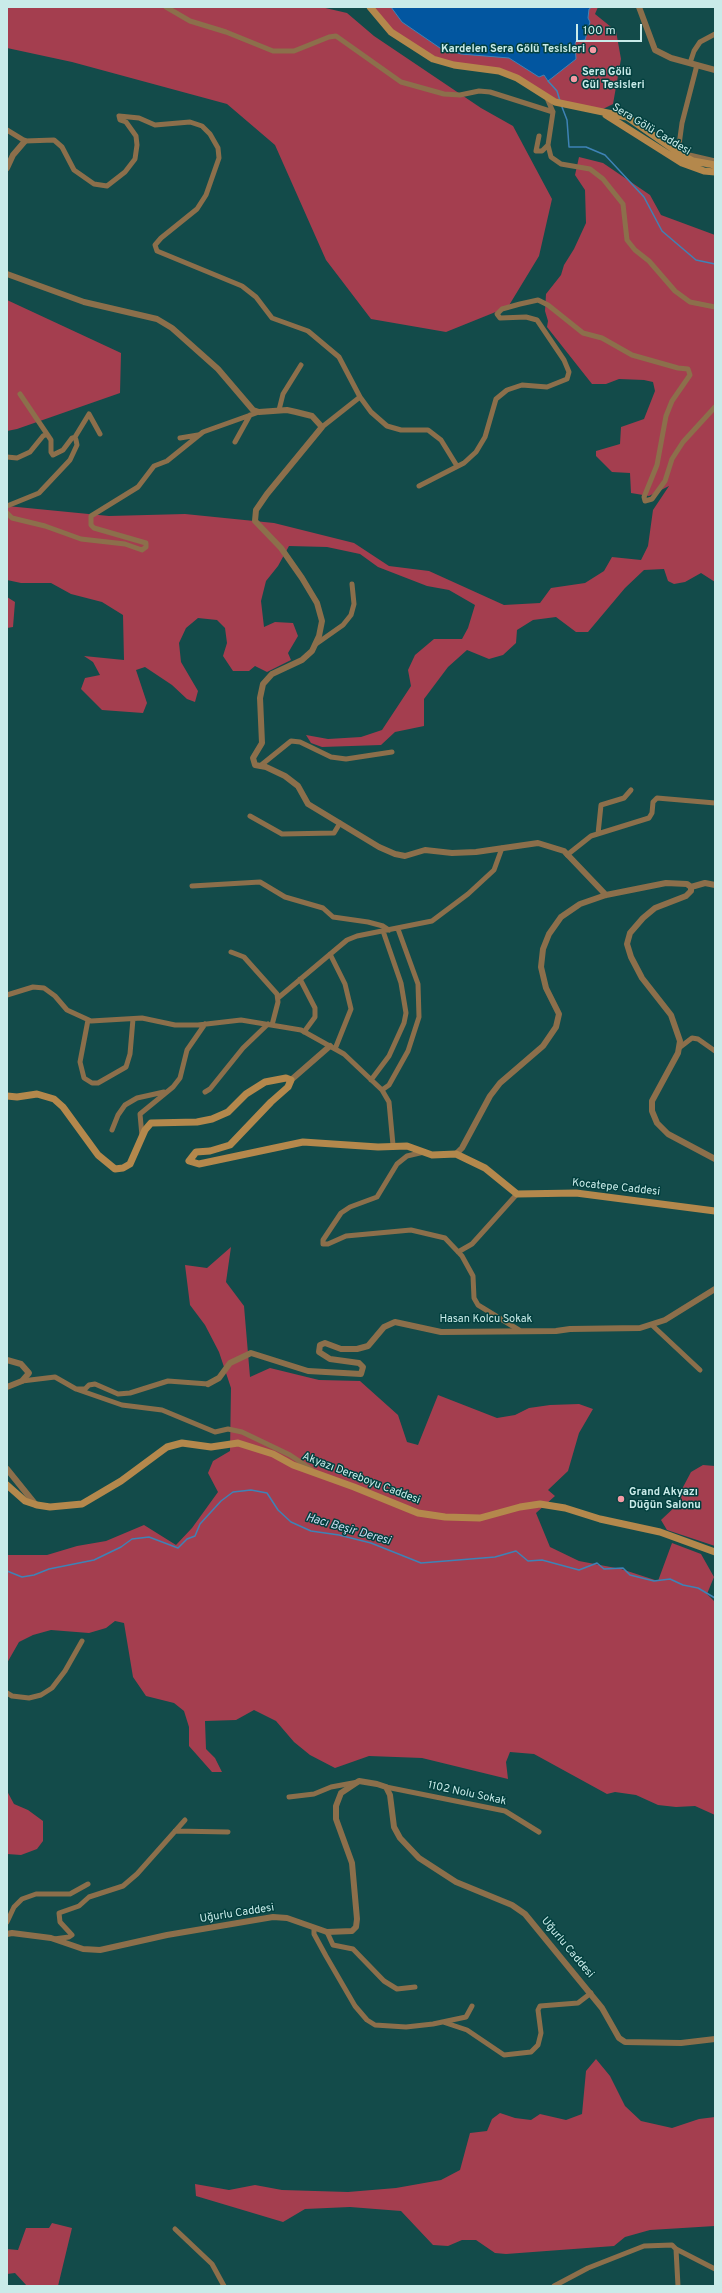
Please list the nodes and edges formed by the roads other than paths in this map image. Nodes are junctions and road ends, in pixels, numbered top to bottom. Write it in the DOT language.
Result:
graph roads {
  1 [pos="166,7"];
  2 [pos="370,7"];
  3 [pos="639,7"];
  4 [pos="715,34"];
  5 [pos="690,64"];
  6 [pos="697,65"];
  7 [pos="715,70"];
  8 [pos="547,98"];
  9 [pos="598,111"];
  10 [pos="553,112"];
  11 [pos="7,130"];
  12 [pos="540,136"];
  13 [pos="25,141"];
  14 [pos="548,145"];
  15 [pos="715,161"];
  16 [pos="715,165"];
  17 [pos="7,168"];
  18 [pos="715,172"];
  19 [pos="7,274"];
  20 [pos="715,307"];
  21 [pos="301,365"];
  22 [pos="20,394"];
  23 [pos="360,397"];
  24 [pos="715,408"];
  25 [pos="279,410"];
  26 [pos="259,412"];
  27 [pos="250,415"];
  28 [pos="322,427"];
  29 [pos="48,434"];
  30 [pos="100,434"];
  31 [pos="201,434"];
  32 [pos="75,437"];
  33 [pos="180,438"];
  34 [pos="235,442"];
  35 [pos="7,457"];
  36 [pos="457,466"];
  37 [pos="419,486"];
  38 [pos="7,506"];
  39 [pos="7,513"];
  40 [pos="352,584"];
  41 [pos="316,644"];
  42 [pos="392,752"];
  43 [pos="260,766"];
  44 [pos="631,790"];
  45 [pos="715,803"];
  46 [pos="250,816"];
  47 [pos="340,824"];
  48 [pos="598,834"];
  49 [pos="502,848"];
  50 [pos="567,855"];
  51 [pos="715,885"];
  52 [pos="192,886"];
  53 [pos="691,887"];
  54 [pos="606,895"];
  55 [pos="398,929"];
  56 [pos="389,930"];
  57 [pos="383,931"];
  58 [pos="231,952"];
  59 [pos="330,954"];
  60 [pos="300,979"];
  61 [pos="7,995"];
  62 [pos="278,998"];
  63 [pos="133,1019"];
  64 [pos="88,1020"];
  65 [pos="205,1024"];
  66 [pos="270,1025"];
  67 [pos="304,1032"];
  68 [pos="333,1048"];
  69 [pos="679,1048"];
  70 [pos="715,1051"];
  71 [pos="291,1080"];
  72 [pos="371,1080"];
  73 [pos="382,1090"];
  74 [pos="167,1092"];
  75 [pos="205,1092"];
  76 [pos="7,1096"];
  77 [pos="112,1130"];
  78 [pos="142,1136"];
  79 [pos="393,1145"];
  80 [pos="425,1152"];
  81 [pos="456,1154"];
  82 [pos="715,1159"];
  83 [pos="517,1194"];
  84 [pos="715,1211"];
  85 [pos="458,1252"];
  86 [pos="715,1289"];
  87 [pos="653,1326"];
  88 [pos="519,1330"];
  89 [pos="7,1360"];
  90 [pos="700,1370"];
  91 [pos="22,1381"];
  92 [pos="208,1384"];
  93 [pos="7,1387"];
  94 [pos="76,1389"];
  95 [pos="7,1469"];
  96 [pos="321,1476"];
  97 [pos="7,1485"];
  98 [pos="37,1505"];
  99 [pos="715,1552"];
  100 [pos="82,1641"];
  101 [pos="7,1693"];
  102 [pos="359,1781"];
  103 [pos="386,1788"];
  104 [pos="290,1797"];
  105 [pos="185,1820"];
  106 [pos="176,1831"];
  107 [pos="228,1832"];
  108 [pos="539,1832"];
  109 [pos="88,1884"];
  110 [pos="7,1922"];
  111 [pos="314,1928"];
  112 [pos="327,1932"];
  113 [pos="7,1934"];
  114 [pos="54,1939"];
  115 [pos="415,1987"];
  116 [pos="591,1993"];
  117 [pos="472,2006"];
  118 [pos="442,2022"];
  119 [pos="715,2039"];
  120 [pos="175,2229"];
  121 [pos="676,2249"];
  122 [pos="715,2269"];
  123 [pos="224,2286"];
  124 [pos="554,2286"];
  125 [pos="678,2286"];
  1 -- 10 [label="street"];
  2 -- 8 [label="main road, Sera Gölü Caddesi"];
  3 -- 5 [label="street"];
  4 -- 5 [label="street"];
  5 -- 6 [label="street"];
  6 -- 7 [label="street"];
  6 -- 15 [label="street"];
  8 -- 9 [label="main road, Sera Gölü Caddesi"];
  8 -- 10 [label="street"];
  9 -- 16 [label="main road, Sera Gölü Caddesi"];
  9 -- 18 [label="main road, Sera Gölü Caddesi"];
  10 -- 14 [label="street"];
  11 -- 13 [label="street"];
  12 -- 14 [label="street"];
  13 -- 17 [label="street"];
  13 -- 23 [label="street"];
  14 -- 20 [label="street"];
  19 -- 26 [label="street"];
  21 -- 25 [label="street"];
  22 -- 29 [label="street"];
  23 -- 28 [label="street"];
  23 -- 36 [label="street"];
  24 -- 36 [label="street"];
  25 -- 26 [label="street"];
  25 -- 28 [label="street"];
  26 -- 27 [label="street"];
  27 -- 31 [label="street"];
  27 -- 34 [label="street"];
  28 -- 41 [label="street"];
  29 -- 32 [label="street"];
  29 -- 35 [label="street"];
  30 -- 32 [label="street"];
  31 -- 33 [label="street"];
  31 -- 39 [label="street"];
  32 -- 38 [label="street"];
  36 -- 37 [label="street"];
  40 -- 41 [label="street"];
  41 -- 43 [label="street"];
  42 -- 43 [label="street"];
  43 -- 47 [label="street"];
  44 -- 48 [label="street"];
  45 -- 48 [label="street"];
  46 -- 47 [label="street"];
  47 -- 49 [label="street"];
  48 -- 50 [label="street"];
  49 -- 50 [label="street"];
  49 -- 55 [label="street"];
  50 -- 54 [label="street"];
  51 -- 53 [label="street"];
  52 -- 56 [label="street"];
  53 -- 54 [label="street"];
  53 -- 69 [label="street"];
  54 -- 81 [label="street"];
  55 -- 56 [label="street"];
  55 -- 73 [label="street"];
  56 -- 57 [label="street"];
  57 -- 59 [label="street"];
  57 -- 72 [label="street"];
  58 -- 62 [label="street"];
  59 -- 60 [label="street"];
  59 -- 68 [label="street"];
  60 -- 62 [label="street"];
  60 -- 67 [label="street"];
  61 -- 64 [label="street"];
  62 -- 66 [label="street"];
  63 -- 64 [label="street"];
  63 -- 64 [label="street"];
  63 -- 65 [label="street"];
  65 -- 66 [label="street"];
  65 -- 74 [label="street"];
  66 -- 67 [label="street"];
  66 -- 75 [label="street"];
  67 -- 68 [label="street"];
  68 -- 71 [label="street"];
  68 -- 72 [label="street"];
  69 -- 70 [label="street"];
  69 -- 82 [label="street"];
  71 -- 78 [label="main road"];
  71 -- 79 [label="main road"];
  72 -- 73 [label="street"];
  73 -- 79 [label="street"];
  74 -- 77 [label="street"];
  74 -- 78 [label="street"];
  76 -- 78 [label="main road"];
  79 -- 80 [label="main road"];
  80 -- 81 [label="main road"];
  80 -- 85 [label="street"];
  81 -- 83 [label="main road"];
  83 -- 84 [label="main road, Kocatepe Caddesi"];
  83 -- 85 [label="street"];
  85 -- 88 [label="street"];
  86 -- 87 [label="street, Hasan Kolcu Sokak"];
  87 -- 88 [label="street, Hasan Kolcu Sokak"];
  87 -- 90 [label="street"];
  88 -- 92 [label="street, Hasan Kolcu Sokak"];
  89 -- 91 [label="street"];
  91 -- 93 [label="street"];
  91 -- 94 [label="street"];
  92 -- 94 [label="street"];
  94 -- 96 [label="street"];
  95 -- 98 [label="street"];
  96 -- 98 [label="main road, Akyazı Dereboyu Caddesi"];
  96 -- 99 [label="main road, Akyazı Dereboyu Caddesi"];
  97 -- 98 [label="main road"];
  100 -- 101 [label="street"];
  102 -- 103 [label="street"];
  102 -- 104 [label="street"];
  102 -- 112 [label="street, Uğurlu Caddesi"];
  103 -- 108 [label="street, 1102 Nolu Sokak"];
  103 -- 116 [label="street, Uğurlu Caddesi"];
  105 -- 106 [label="street"];
  106 -- 107 [label="street"];
  106 -- 114 [label="street"];
  109 -- 110 [label="street"];
  111 -- 112 [label="street, Uğurlu Caddesi"];
  111 -- 114 [label="street, Uğurlu Caddesi"];
  111 -- 118 [label="street"];
  112 -- 115 [label="street"];
  113 -- 114 [label="street, Uğurlu Caddesi"];
  116 -- 118 [label="street"];
  116 -- 119 [label="street, Uğurlu Caddesi"];
  117 -- 118 [label="street"];
  120 -- 123 [label="street"];
  121 -- 122 [label="street"];
  121 -- 124 [label="street"];
  121 -- 125 [label="street"];
}
